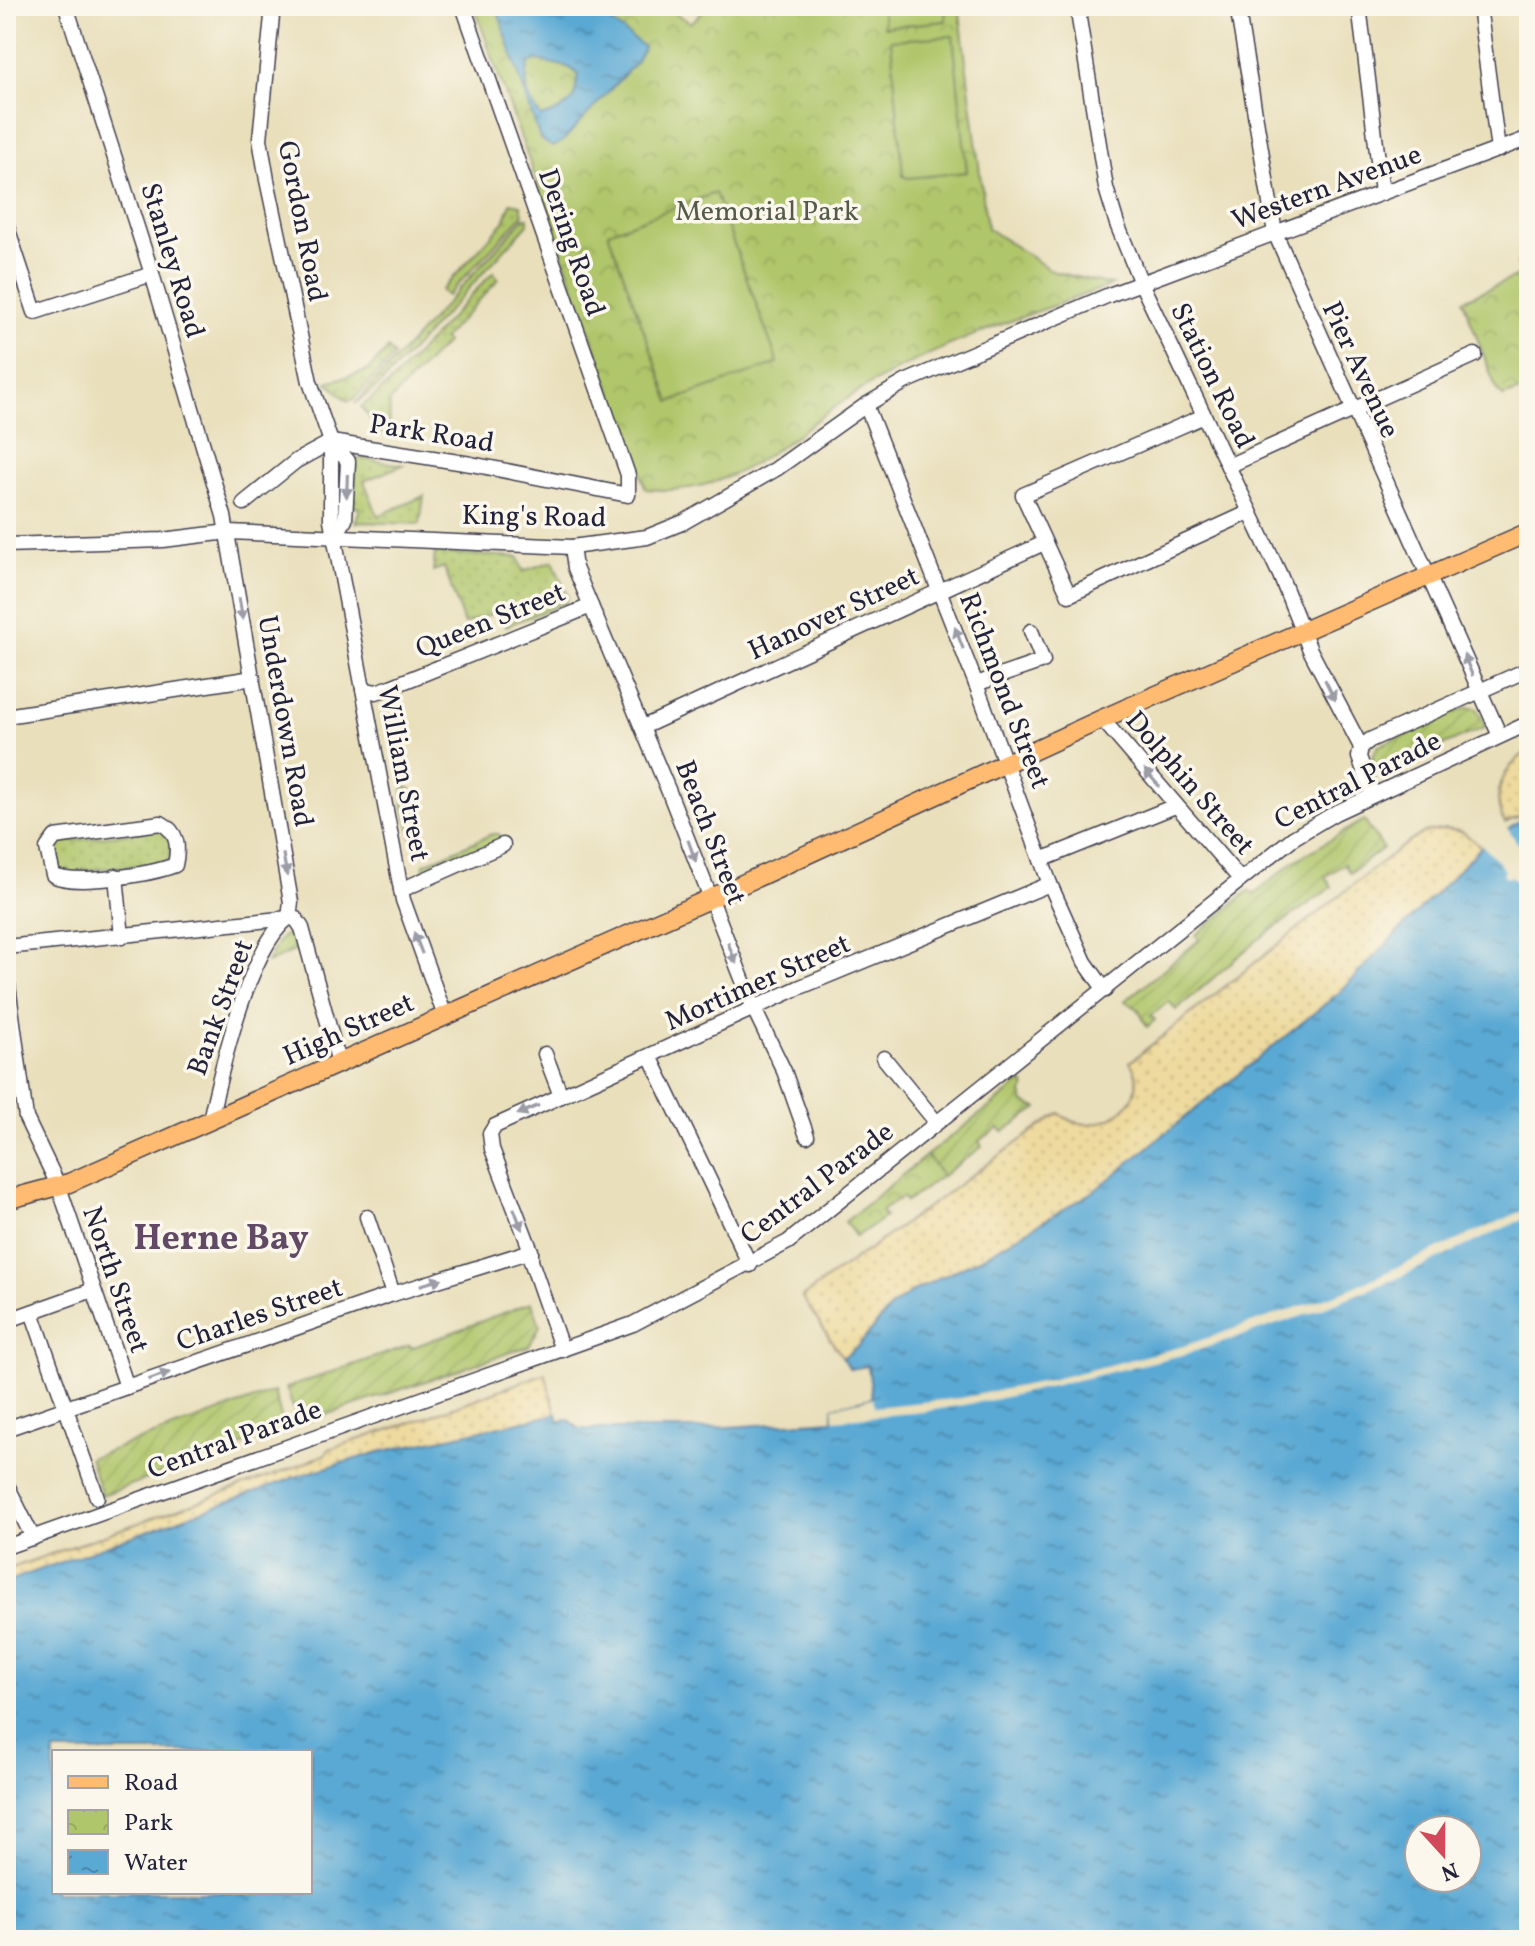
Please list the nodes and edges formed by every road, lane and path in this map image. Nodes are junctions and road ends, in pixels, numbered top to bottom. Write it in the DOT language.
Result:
graph roads {
  1 [pos="66,6"];
  2 [pos="273,6"];
  3 [pos="463,6"];
  4 [pos="1077,6"];
  5 [pos="1237,6"];
  6 [pos="1359,6"];
  7 [pos="1479,6"];
  8 [pos="1529,138"];
  9 [pos="1498,150"];
  10 [pos="1382,193"];
  11 [pos="6,224"];
  12 [pos="1275,233"];
  13 [pos="152,274"];
  14 [pos="1141,283"];
  15 [pos="1475,355"];
  16 [pos="866,405"];
  17 [pos="1352,411"];
  18 [pos="1204,416"];
  19 [pos="331,442"];
  20 [pos="1228,466"];
  21 [pos="628,495"];
  22 [pos="244,503"];
  23 [pos="1250,512"];
  24 [pos="228,532"];
  25 [pos="1529,532"];
  26 [pos="336,535"];
  27 [pos="1044,543"];
  28 [pos="6,545"];
  29 [pos="572,547"];
  30 [pos="1429,577"];
  31 [pos="940,591"];
  32 [pos="591,606"];
  33 [pos="1031,631"];
  34 [pos="1304,631"];
  35 [pos="1529,669"];
  36 [pos="253,678"];
  37 [pos="976,684"];
  38 [pos="363,689"];
  39 [pos="1479,692"];
  40 [pos="6,716"];
  41 [pos="1102,719"];
  42 [pos="1529,723"];
  43 [pos="643,727"];
  44 [pos="1500,736"];
  45 [pos="1361,747"];
  46 [pos="1006,763"];
  47 [pos="1373,795"];
  48 [pos="1175,806"];
  49 [pos="503,845"];
  50 [pos="1041,860"];
  51 [pos="116,876"];
  52 [pos="1240,879"];
  53 [pos="1050,884"];
  54 [pos="401,890"];
  55 [pos="709,898"];
  56 [pos="289,918"];
  57 [pos="122,937"];
  58 [pos="6,947"];
  59 [pos="6,971"];
  60 [pos="1105,990"];
  61 [pos="754,1009"];
  62 [pos="445,1016"];
  63 [pos="545,1054"];
  64 [pos="650,1056"];
  65 [pos="884,1058"];
  66 [pos="339,1063"];
  67 [pos="561,1096"];
  68 [pos="210,1120"];
  69 [pos="936,1122"];
  70 [pos="807,1136"];
  71 [pos="59,1187"];
  72 [pos="6,1200"];
  73 [pos="367,1217"];
  74 [pos="531,1251"];
  75 [pos="750,1265"];
  76 [pos="93,1290"];
  77 [pos="393,1294"];
  78 [pos="32,1312"];
  79 [pos="6,1321"];
  80 [pos="562,1350"];
  81 [pos="127,1387"];
  82 [pos="64,1408"];
  83 [pos="6,1429"];
  84 [pos="6,1483"];
  85 [pos="97,1497"];
  86 [pos="33,1538"];
  87 [pos="6,1547"];
  1 -- 13 [label="street, Stanley Road"];
  2 -- 19 [label="street, Gordon Road"];
  3 -- 21 [label="street, Dering Road"];
  4 -- 14 [label="street, Station Road"];
  5 -- 12 [label="street, Pier Avenue"];
  6 -- 10 [label="street"];
  7 -- 9 [label="street"];
  8 -- 9 [label="street, Western Avenue"];
  9 -- 10 [label="street, Western Avenue"];
  10 -- 12 [label="street, Western Avenue"];
  11 -- 13 [label="street"];
  12 -- 14 [label="street, Western Avenue"];
  12 -- 17 [label="street, Pier Avenue"];
  13 -- 24 [label="street, Stanley Road"];
  14 -- 16 [label="street, King's Road"];
  14 -- 18 [label="street, Station Road"];
  15 -- 17 [label="street"];
  16 -- 29 [label="street, King's Road"];
  16 -- 31 [label="street, Richmond Street"];
  17 -- 20 [label="street"];
  17 -- 30 [label="street, Pier Avenue"];
  18 -- 20 [label="street, Station Road"];
  18 -- 27 [label="street"];
  19 -- 21 [label="street, Park Road"];
  19 -- 22 [label="street, Park Road"];
  19 -- 26 [label="street, Gordon Road"];
  20 -- 23 [label="street, Station Road"];
  23 -- 27 [label="street"];
  23 -- 34 [label="street, Station Road"];
  24 -- 26 [label="street, King's Road"];
  24 -- 28 [label="street, King's Road"];
  24 -- 36 [label="street, Underdown Road, one-way"];
  25 -- 30 [label="main road, High Street"];
  26 -- 29 [label="street, King's Road"];
  26 -- 38 [label="street, William Street"];
  27 -- 31 [label="street, Hanover Street"];
  29 -- 32 [label="street, Beach Street"];
  30 -- 34 [label="main road, High Street"];
  39 -- 30 [label="street, Pier Avenue, one-way"];
  37 -- 31 [label="street, Richmond Street, one-way"];
  31 -- 43 [label="street, Hanover Street"];
  32 -- 38 [label="street, Queen Street"];
  32 -- 43 [label="street, Beach Street"];
  33 -- 37 [label="street"];
  34 -- 41 [label="main road, High Street"];
  34 -- 45 [label="street, Station Road, one-way"];
  35 -- 39 [label="street"];
  36 -- 40 [label="street"];
  36 -- 56 [label="street, Underdown Road, one-way"];
  37 -- 46 [label="street, Richmond Street"];
  38 -- 54 [label="street, William Street"];
  39 -- 44 [label="street, Pier Avenue"];
  39 -- 45 [label="street"];
  41 -- 46 [label="main road, High Street"];
  48 -- 41 [label="street, Dolphin Street, one-way"];
  42 -- 44 [label="street, Central Parade"];
  43 -- 55 [label="street, Beach Street, one-way"];
  44 -- 47 [label="street, Central Parade"];
  45 -- 47 [label="street, Station Road"];
  46 -- 50 [label="street, Richmond Street"];
  46 -- 55 [label="main road, High Street"];
  47 -- 52 [label="street, Central Parade"];
  48 -- 50 [label="street"];
  48 -- 52 [label="street, Dolphin Street"];
  49 -- 54 [label="street"];
  50 -- 53 [label="street, Richmond Street"];
  51 -- 51 [label="street"];
  51 -- 57 [label="street"];
  52 -- 60 [label="street, Central Parade"];
  53 -- 60 [label="street, Richmond Street"];
  53 -- 61 [label="street, Mortimer Street"];
  62 -- 54 [label="street, William Street, one-way"];
  55 -- 61 [label="street, Beach Street, one-way"];
  55 -- 62 [label="main road, High Street"];
  56 -- 57 [label="street"];
  56 -- 66 [label="street"];
  56 -- 68 [label="street, Bank Street"];
  57 -- 58 [label="street"];
  59 -- 71 [label="street, North Street"];
  60 -- 69 [label="street, Central Parade"];
  61 -- 64 [label="street, Mortimer Street"];
  61 -- 70 [label="street, Beach Street"];
  62 -- 66 [label="main road, High Street"];
  63 -- 67 [label="street"];
  64 -- 67 [label="street, Mortimer Street"];
  64 -- 75 [label="street"];
  65 -- 69 [label="street"];
  66 -- 68 [label="main road, High Street"];
  67 -- 74 [label="street, Mortimer Street, one-way"];
  68 -- 71 [label="main road, High Street"];
  69 -- 75 [label="street, Central Parade"];
  71 -- 72 [label="main road, High Street"];
  71 -- 76 [label="street, North Street"];
  73 -- 77 [label="street"];
  77 -- 74 [label="street, Charles Street, one-way"];
  74 -- 80 [label="street"];
  75 -- 80 [label="street, Central Parade"];
  76 -- 78 [label="street"];
  76 -- 81 [label="street, North Street"];
  81 -- 77 [label="street, Charles Street, one-way"];
  78 -- 79 [label="street"];
  78 -- 82 [label="street"];
  80 -- 86 [label="street, Central Parade"];
  81 -- 82 [label="street, Charles Street"];
  82 -- 83 [label="street, Charles Street"];
  82 -- 85 [label="street"];
  84 -- 86 [label="street"];
  86 -- 87 [label="street, Central Parade"];
}
